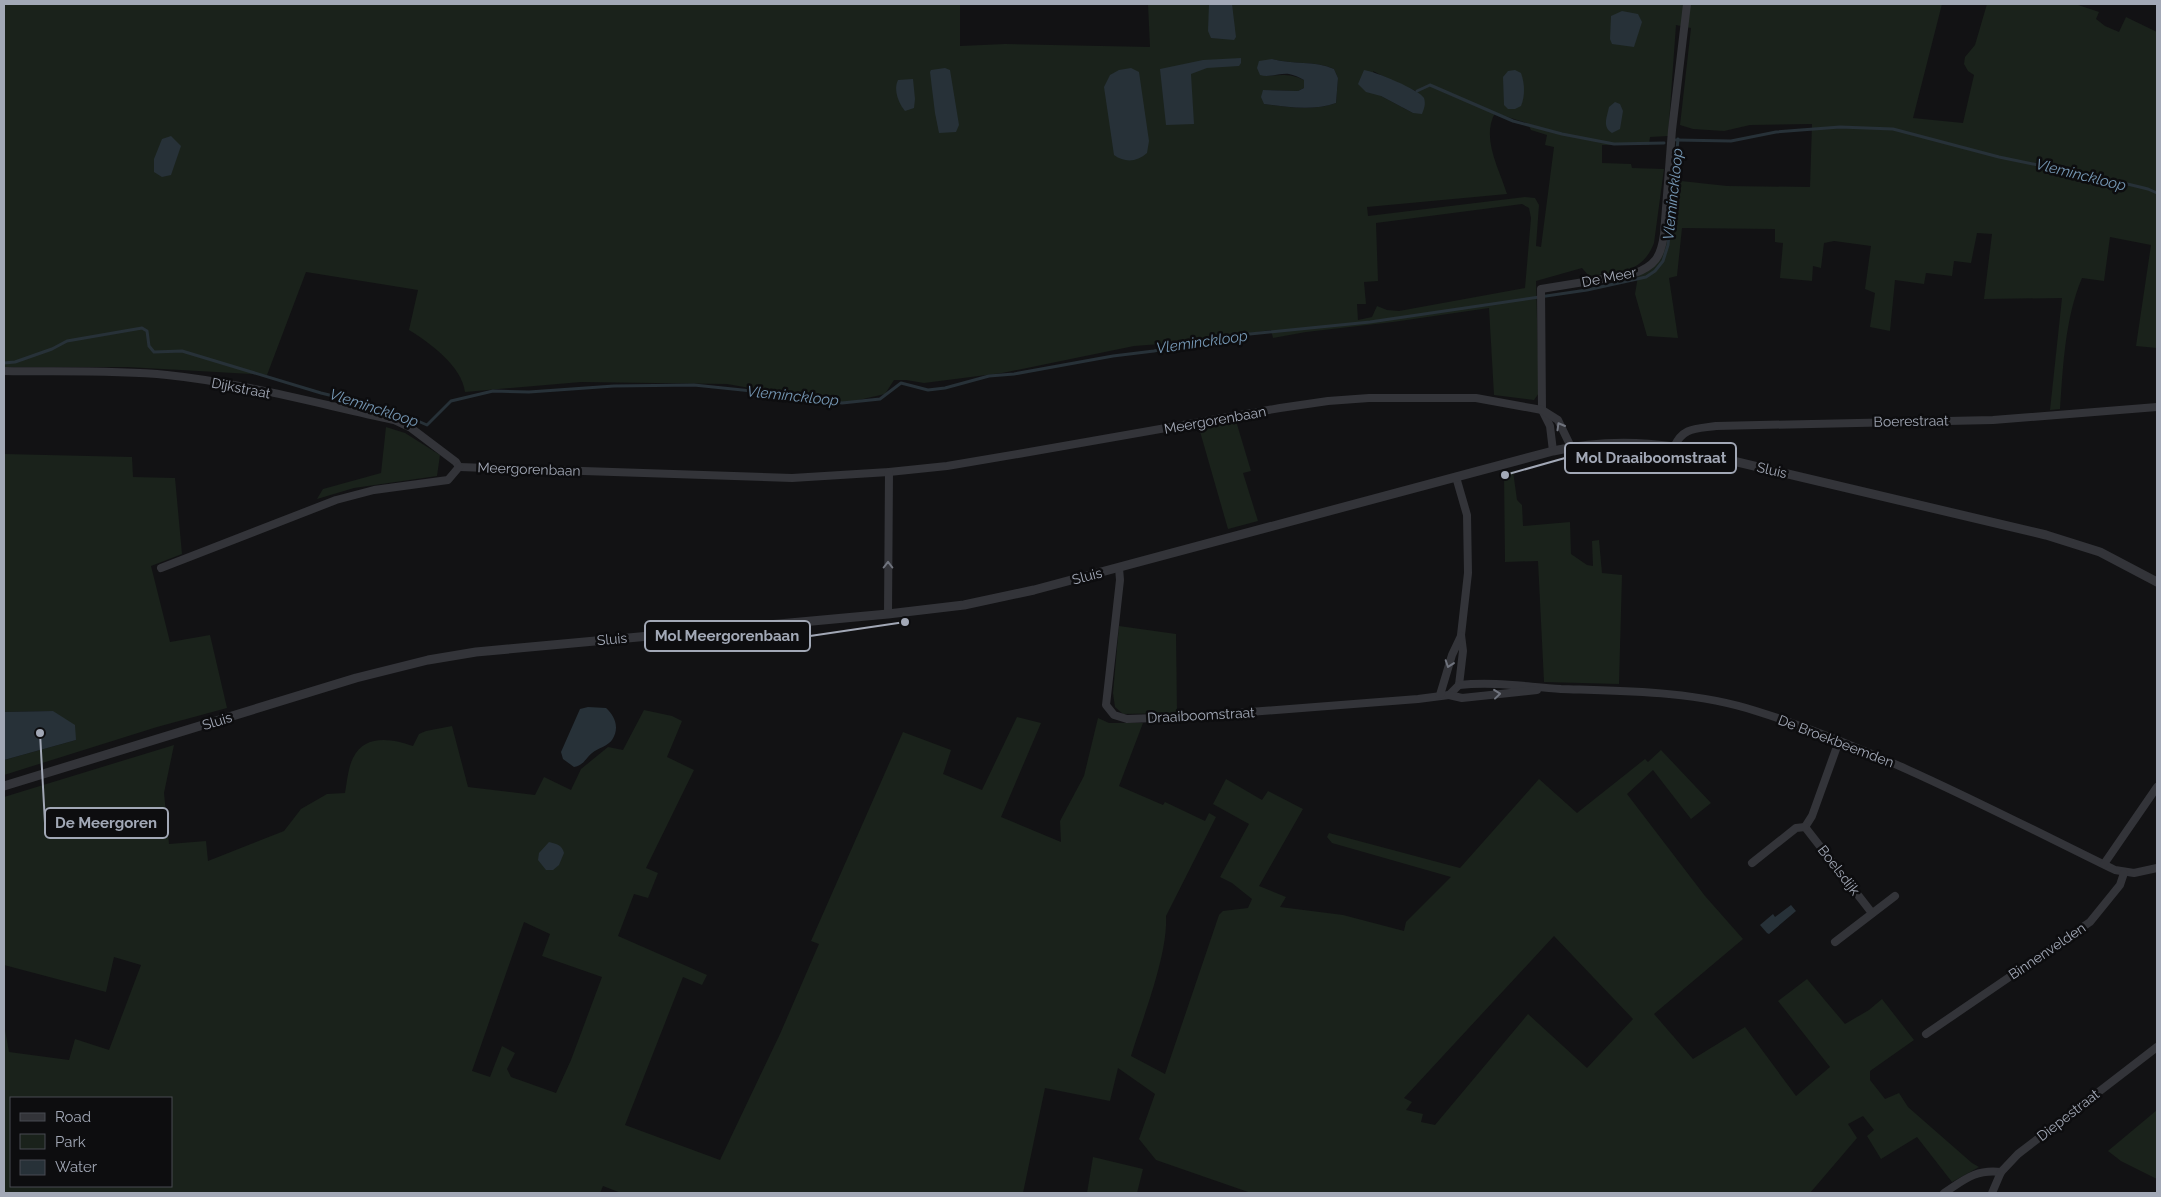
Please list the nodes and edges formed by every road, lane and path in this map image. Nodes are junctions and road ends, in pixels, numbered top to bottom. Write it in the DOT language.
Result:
graph roads {
  1 [pos="1687,4"];
  2 [pos="4,371"];
  3 [pos="2157,408"];
  4 [pos="1542,410"];
  5 [pos="1570,447"];
  6 [pos="1674,447"];
  7 [pos="1553,451"];
  8 [pos="460,467"];
  9 [pos="888,472"];
  10 [pos="1456,477"];
  11 [pos="161,568"];
  12 [pos="1119,568"];
  13 [pos="2157,581"];
  14 [pos="888,614"];
  15 [pos="1462,635"];
  16 [pos="1460,685"];
  17 [pos="1549,688"];
  18 [pos="1445,695"];
  19 [pos="1839,741"];
  20 [pos="4,786"];
  21 [pos="2157,787"];
  22 [pos="1805,827"];
  23 [pos="1752,863"];
  24 [pos="2104,864"];
  25 [pos="2157,868"];
  26 [pos="2124,873"];
  27 [pos="1896,896"];
  28 [pos="1872,913"];
  29 [pos="1836,942"];
  30 [pos="1926,1034"];
  31 [pos="2157,1047"];
  32 [pos="2001,1172"];
  33 [pos="1944,1193"];
  34 [pos="1992,1193"];
  1 -- 4 [label="street, De Meer"];
  2 -- 8 [label="street, Dijkstraat"];
  3 -- 6 [label="street, Boerestraat"];
  5 -- 4 [label="street, Meergorenbaan, one-way"];
  4 -- 7 [label="street"];
  4 -- 9 [label="street, Meergorenbaan"];
  5 -- 6 [label="street, Sluis"];
  5 -- 7 [label="street, Sluis"];
  6 -- 13 [label="street, Sluis"];
  7 -- 10 [label="street, Sluis"];
  8 -- 9 [label="street, Meergorenbaan"];
  8 -- 11 [label="street, Meergorenbaan"];
  14 -- 9 [label="street, one-way"];
  10 -- 12 [label="street, Sluis"];
  10 -- 15 [label="street"];
  12 -- 14 [label="street, Sluis"];
  12 -- 18 [label="street, Draaiboomstraat"];
  14 -- 20 [label="street, Sluis"];
  15 -- 16 [label="street"];
  15 -- 18 [label="street, one-way"];
  16 -- 17 [label="street, De Broekbeemden"];
  16 -- 18 [label="street"];
  18 -- 17 [label="street, De Broekbeemden, one-way"];
  17 -- 19 [label="street, De Broekbeemden"];
  19 -- 22 [label="street"];
  19 -- 24 [label="street, De Broekbeemden"];
  21 -- 24 [label="street"];
  22 -- 23 [label="street"];
  22 -- 28 [label="street, Boelsdijk"];
  24 -- 26 [label="street, De Broekbeemden"];
  25 -- 26 [label="street"];
  26 -- 30 [label="street, Binnenvelden"];
  27 -- 28 [label="street"];
  28 -- 29 [label="street"];
  31 -- 32 [label="street, Diepestraat"];
  32 -- 33 [label="street"];
  32 -- 34 [label="street, Diepestraat"];
}
